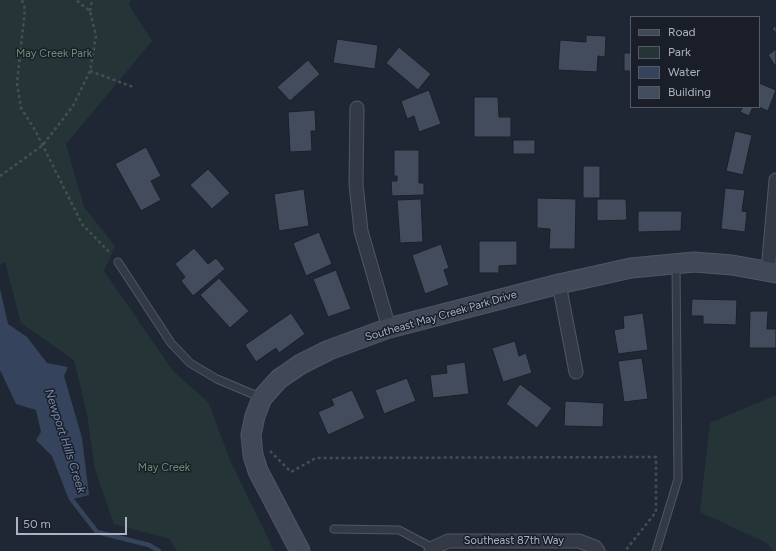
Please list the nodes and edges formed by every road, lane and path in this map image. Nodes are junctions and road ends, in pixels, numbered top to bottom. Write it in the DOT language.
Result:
graph roads {
  1 [pos="22,0"];
  2 [pos="76,0"];
  3 [pos="92,0"];
  4 [pos="90,11"];
  5 [pos="90,71"];
  6 [pos="133,87"];
  7 [pos="357,108"];
  8 [pos="42,146"];
  9 [pos="0,176"];
  10 [pos="776,180"];
  11 [pos="118,262"];
  12 [pos="676,262"];
  13 [pos="772,272"];
  14 [pos="559,284"];
  15 [pos="389,328"];
  16 [pos="576,372"];
  17 [pos="262,398"];
  18 [pos="269,450"];
  19 [pos="334,529"];
  20 [pos="432,549"];
  21 [pos="596,549"];
  22 [pos="300,551"];
  23 [pos="625,551"];
  24 [pos="656,551"];
  1 -- 8 [label="path"];
  2 -- 4 [label="path"];
  3 -- 4 [label="path"];
  4 -- 5 [label="path"];
  5 -- 6 [label="path"];
  5 -- 8 [label="path"];
  7 -- 15 [label="street"];
  8 -- 9 [label="path"];
  8 -- 11 [label="path"];
  10 -- 13 [label="street"];
  11 -- 17 [label="lane"];
  12 -- 13 [label="street, Southeast May Creek Park Drive"];
  12 -- 14 [label="street, Southeast May Creek Park Drive"];
  12 -- 24 [label="lane"];
  14 -- 15 [label="street, Southeast May Creek Park Drive"];
  14 -- 16 [label="street"];
  15 -- 17 [label="street, Southeast May Creek Park Drive"];
  17 -- 22 [label="street, Southeast May Creek Park Drive"];
  18 -- 23 [label="path"];
  19 -- 20 [label="lane"];
  20 -- 21 [label="street, Southeast 87th Way"];
}
